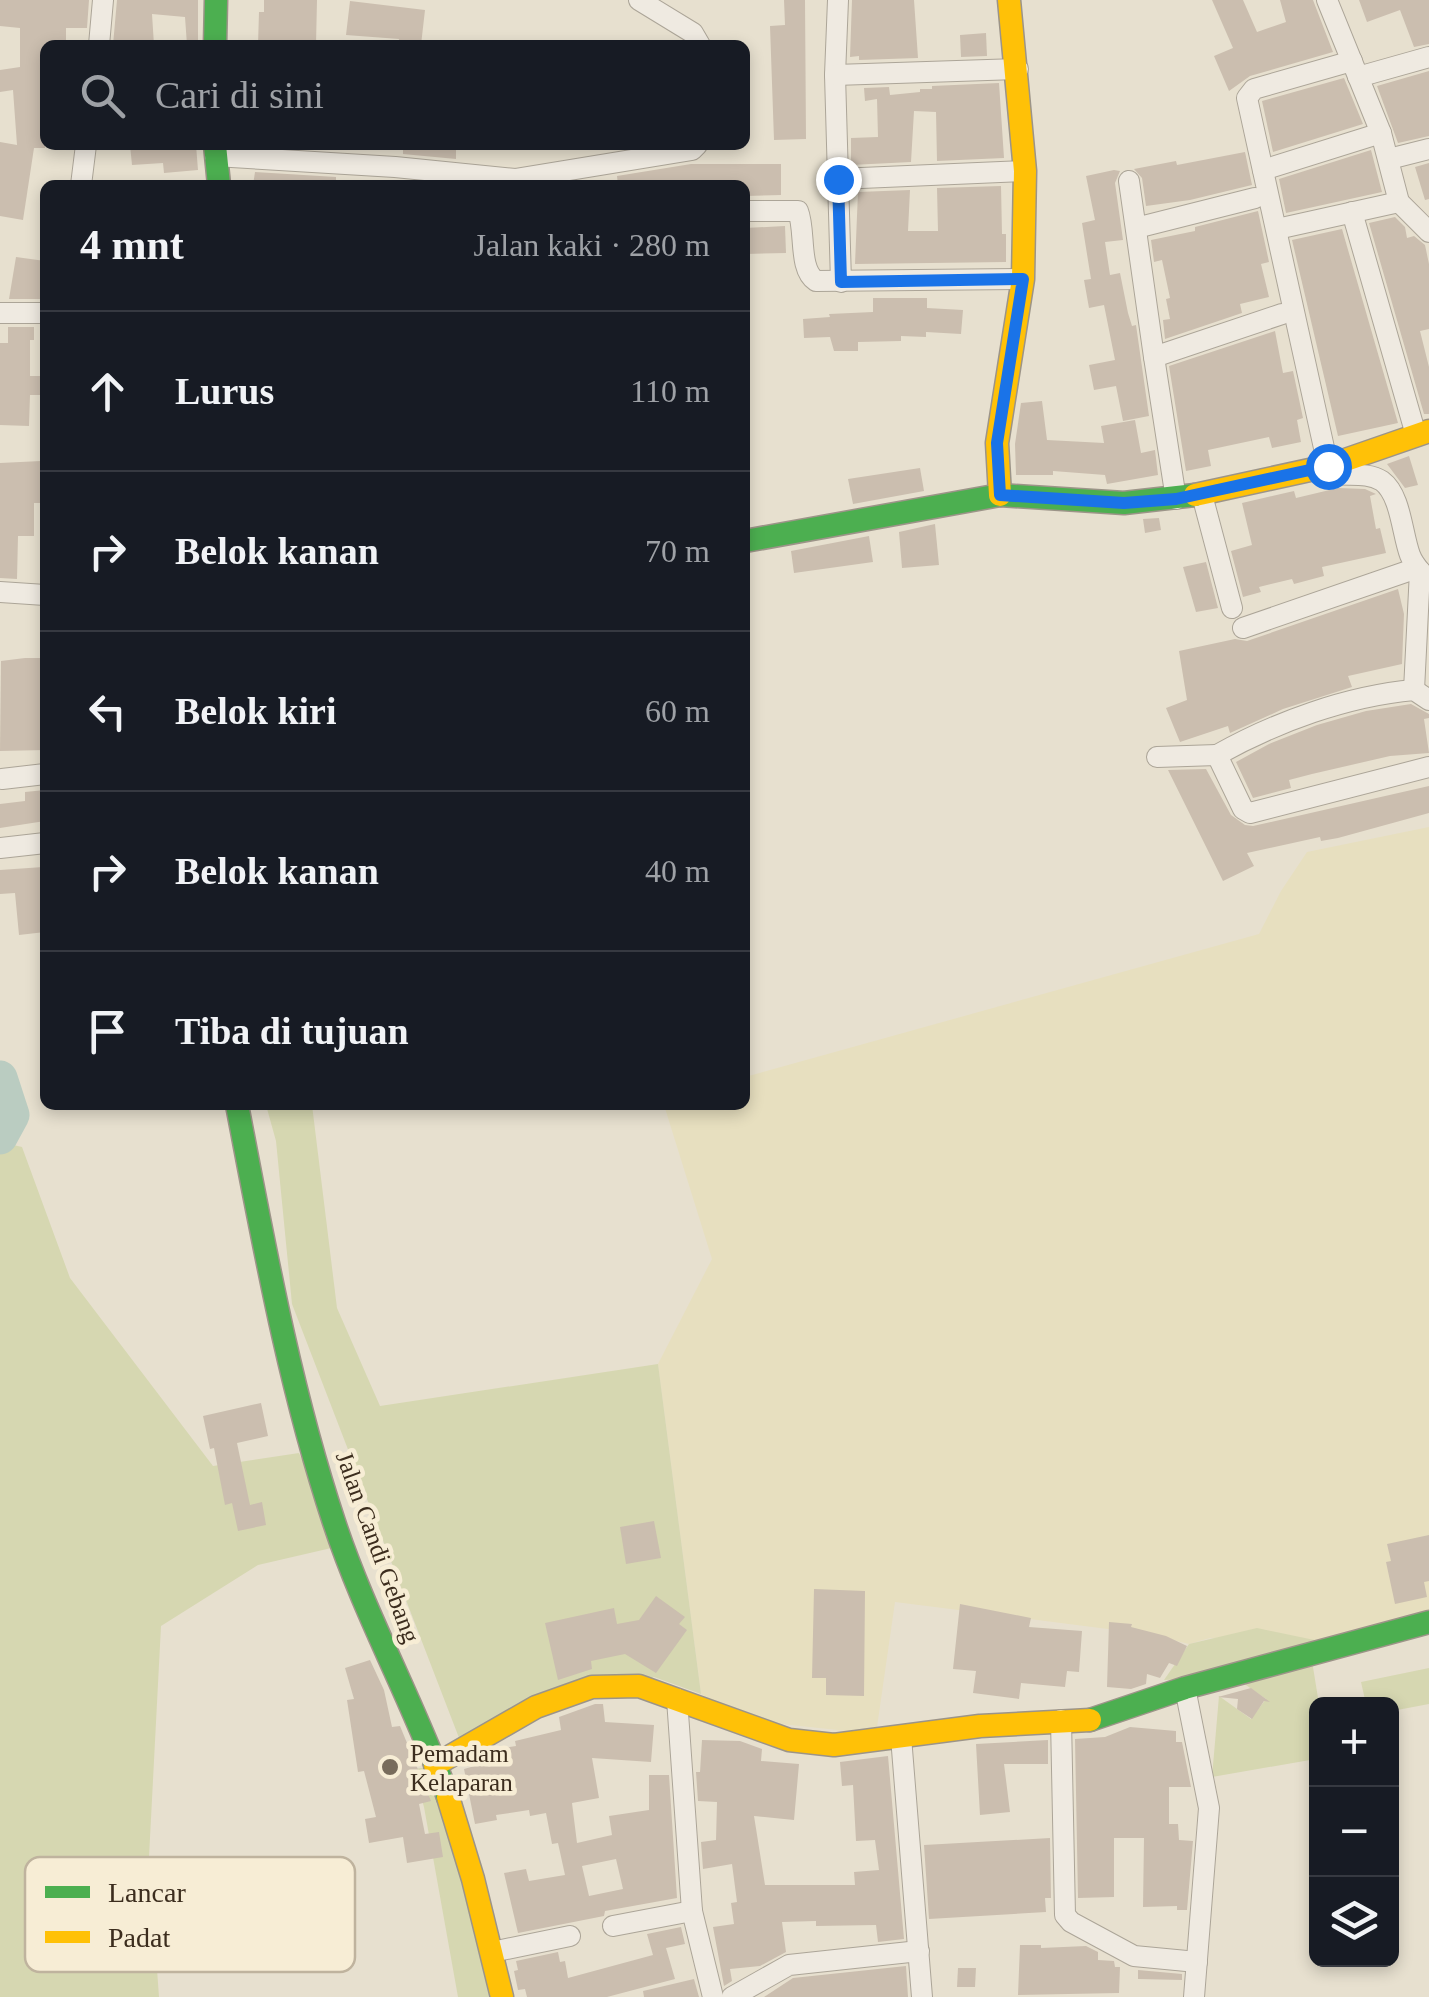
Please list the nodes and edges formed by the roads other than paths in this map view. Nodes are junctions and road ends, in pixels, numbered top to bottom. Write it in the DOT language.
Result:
graph roads {
  1 [pos="103,0"];
  2 [pos="216,0"];
  3 [pos="638,0"];
  4 [pos="838,0"];
  5 [pos="1009,0"];
  6 [pos="1327,0"];
  7 [pos="99,40"];
  8 [pos="215,40"];
  9 [pos="697,40"];
  10 [pos="1429,57"];
  11 [pos="1355,69"];
  12 [pos="1018,70"];
  13 [pos="835,74"];
  14 [pos="1381,133"];
  15 [pos="1429,149"];
  16 [pos="85,150"];
  17 [pos="215,150"];
  18 [pos="692,150"];
  19 [pos="1389,160"];
  20 [pos="1262,170"];
  21 [pos="1025,171"];
  22 [pos="838,179"];
  23 [pos="82,180"];
  24 [pos="218,180"];
  25 [pos="1129,181"];
  26 [pos="1255,198"];
  27 [pos="1399,202"];
  28 [pos="750,211"];
  29 [pos="1352,212"];
  30 [pos="1136,228"];
  31 [pos="1277,229"];
  32 [pos="1429,232"];
  33 [pos="1023,279"];
  34 [pos="841,282"];
  35 [pos="0,312"];
  36 [pos="40,313"];
  37 [pos="1282,314"];
  38 [pos="1154,357"];
  39 [pos="1422,433"];
  40 [pos="1323,468"];
  41 [pos="1000,495"];
  42 [pos="1202,495"];
  43 [pos="1176,499"];
  44 [pos="750,540"];
  45 [pos="1422,574"];
  46 [pos="0,592"];
  47 [pos="40,595"];
  48 [pos="1232,608"];
  49 [pos="1243,628"];
  50 [pos="1422,695"];
  51 [pos="1217,755"];
  52 [pos="1157,757"];
  53 [pos="1429,767"];
  54 [pos="40,774"];
  55 [pos="2,778"];
  56 [pos="40,843"];
  57 [pos="0,848"];
  58 [pos="238,1110"];
  59 [pos="1429,1622"];
  60 [pos="1185,1688"];
  61 [pos="677,1698"];
  62 [pos="1061,1720"];
  63 [pos="901,1737"];
  64 [pos="436,1765"];
  65 [pos="692,1911"];
  66 [pos="613,1926"];
  67 [pos="570,1936"];
  68 [pos="919,1950"];
  69 [pos="492,1952"];
  70 [pos="1197,1962"];
  71 [pos="502,1997"];
  72 [pos="713,1997"];
  73 [pos="732,1997"];
  74 [pos="922,1997"];
  75 [pos="1194,1997"];
  1 -- 7 [label="street"];
  2 -- 8 [label="street"];
  3 -- 9 [label="street"];
  4 -- 13 [label="street"];
  5 -- 12 [label="street"];
  6 -- 11 [label="street"];
  10 -- 11 [label="street"];
  11 -- 14 [label="street"];
  11 -- 20 [label="street"];
  12 -- 13 [label="street"];
  12 -- 21 [label="street"];
  13 -- 22 [label="street"];
  14 -- 19 [label="street"];
  14 -- 20 [label="street"];
  15 -- 19 [label="street"];
  16 -- 23 [label="street"];
  17 -- 18 [label="street"];
  17 -- 24 [label="street"];
  19 -- 27 [label="street"];
  20 -- 31 [label="street"];
  21 -- 22 [label="street"];
  21 -- 33 [label="street"];
  22 -- 34 [label="street"];
  25 -- 30 [label="street"];
  26 -- 30 [label="street"];
  27 -- 29 [label="street"];
  27 -- 32 [label="street"];
  28 -- 34 [label="street"];
  29 -- 31 [label="street"];
  29 -- 39 [label="street"];
  30 -- 38 [label="street"];
  31 -- 40 [label="street"];
  33 -- 34 [label="street"];
  33 -- 41 [label="street"];
  35 -- 36 [label="street"];
  37 -- 38 [label="street"];
  38 -- 43 [label="street"];
  39 -- 40 [label="street"];
  40 -- 42 [label="street"];
  40 -- 45 [label="street"];
  41 -- 43 [label="street"];
  41 -- 44 [label="street"];
  42 -- 43 [label="street"];
  42 -- 48 [label="street"];
  45 -- 49 [label="street"];
  45 -- 50 [label="street"];
  46 -- 47 [label="street"];
  50 -- 51 [label="street"];
  51 -- 52 [label="street"];
  51 -- 53 [label="street"];
  54 -- 55 [label="street"];
  56 -- 57 [label="street"];
  58 -- 64 [label="street, Jalan Candi Gebang"];
  59 -- 60 [label="street"];
  60 -- 62 [label="street"];
  60 -- 70 [label="street"];
  61 -- 63 [label="street"];
  61 -- 64 [label="street"];
  61 -- 65 [label="street"];
  62 -- 63 [label="street"];
  62 -- 70 [label="street"];
  63 -- 68 [label="street"];
  64 -- 69 [label="street, Jalan Candi Gebang"];
  65 -- 66 [label="street"];
  65 -- 72 [label="street"];
  67 -- 69 [label="street"];
  68 -- 73 [label="street"];
  68 -- 74 [label="street"];
  69 -- 71 [label="street, Jalan Candi Gebang"];
  70 -- 75 [label="street"];
}
